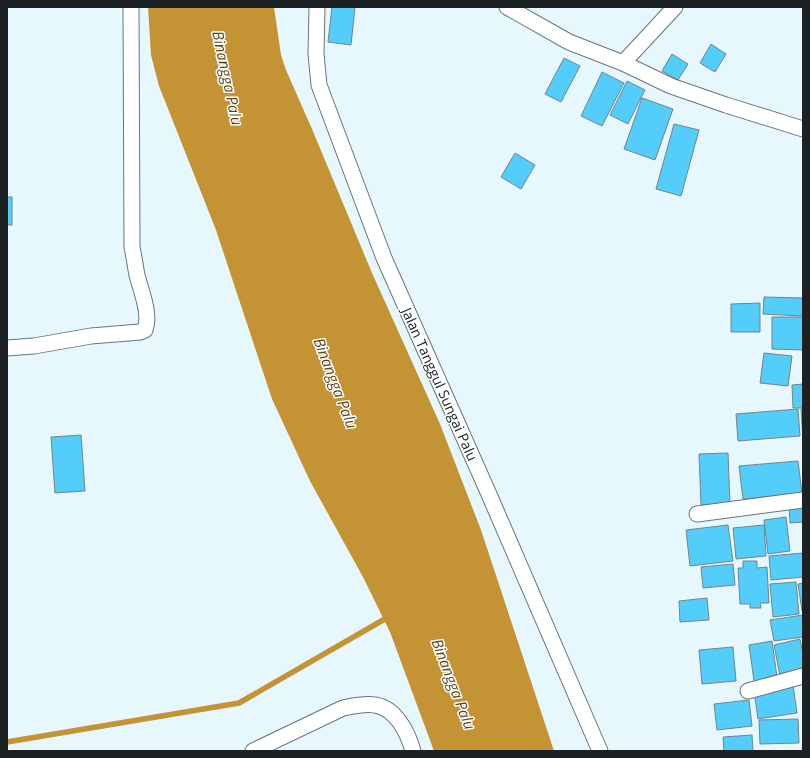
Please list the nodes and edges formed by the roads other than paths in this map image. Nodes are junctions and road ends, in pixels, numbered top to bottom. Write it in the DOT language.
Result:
graph roads {
  1 [pos="130,7"];
  2 [pos="317,7"];
  3 [pos="507,7"];
  4 [pos="675,7"];
  5 [pos="623,63"];
  6 [pos="803,129"];
  7 [pos="7,348"];
  8 [pos="803,500"];
  9 [pos="698,514"];
  10 [pos="803,676"];
  11 [pos="748,691"];
  12 [pos="253,751"];
  13 [pos="413,751"];
  14 [pos="600,751"];
  1 -- 7 [label="street"];
  2 -- 14 [label="street, Jalan Tanggul Sungai Palu"];
  3 -- 5 [label="street"];
  4 -- 5 [label="street"];
  5 -- 6 [label="street"];
  8 -- 9 [label="street"];
  10 -- 11 [label="street"];
  12 -- 13 [label="street"];
}
